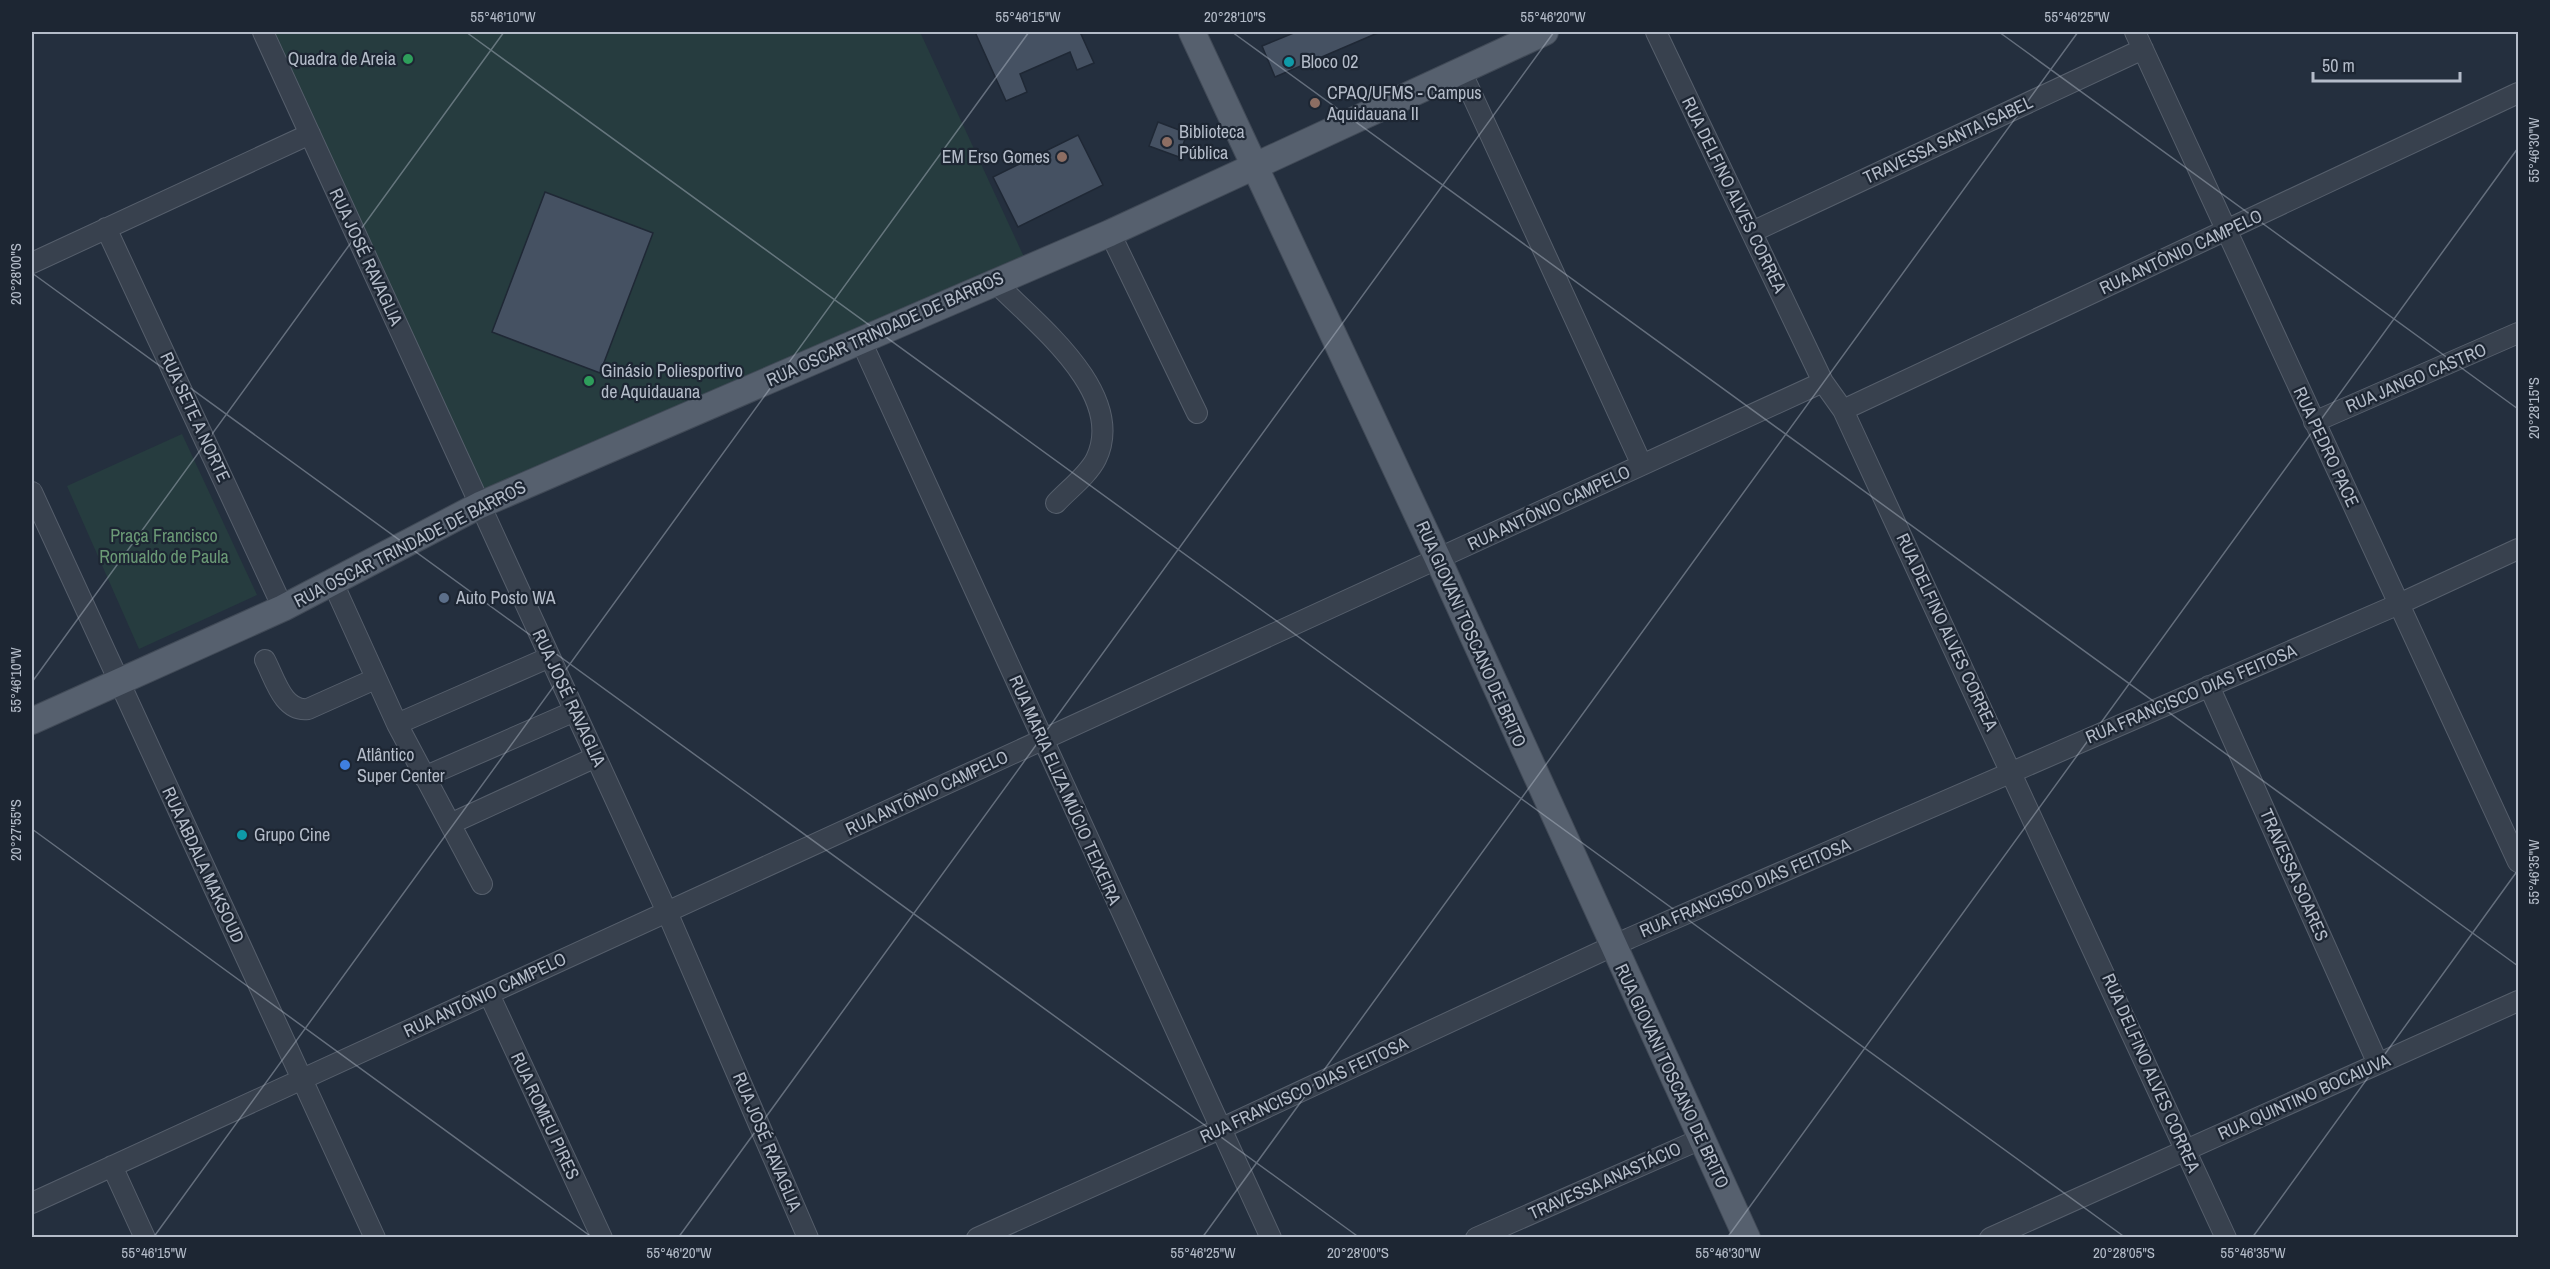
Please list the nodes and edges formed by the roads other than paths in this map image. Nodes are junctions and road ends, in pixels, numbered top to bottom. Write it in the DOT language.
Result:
graph roads {
  1 [pos="263,32"];
  2 [pos="1192,32"];
  3 [pos="1545,32"];
  4 [pos="1656,32"];
  5 [pos="2139,40"];
  6 [pos="1461,71"];
  7 [pos="2518,93"];
  8 [pos="310,134"];
  9 [pos="1253,166"];
  10 [pos="106,228"];
  11 [pos="2226,230"];
  12 [pos="1752,232"];
  13 [pos="1110,233"];
  14 [pos="32,263"];
  15 [pos="994,281"];
  16 [pos="2518,333"];
  17 [pos="861,341"];
  18 [pos="1823,382"];
  19 [pos="1843,410"];
  20 [pos="1197,413"];
  21 [pos="2314,422"];
  22 [pos="1642,465"];
  23 [pos="32,492"];
  24 [pos="480,504"];
  25 [pos="1056,504"];
  26 [pos="2518,549"];
  27 [pos="1438,559"];
  28 [pos="333,583"];
  29 [pos="2398,604"];
  30 [pos="283,608"];
  31 [pos="550,657"];
  32 [pos="265,660"];
  33 [pos="375,679"];
  34 [pos="118,681"];
  35 [pos="2209,686"];
  36 [pos="575,711"];
  37 [pos="32,721"];
  38 [pos="397,723"];
  39 [pos="1042,740"];
  40 [pos="596,757"];
  41 [pos="2012,772"];
  42 [pos="424,777"];
  43 [pos="450,824"];
  44 [pos="2518,862"];
  45 [pos="482,884"];
  46 [pos="667,912"];
  47 [pos="1613,946"];
  48 [pos="489,994"];
  49 [pos="2518,1001"];
  50 [pos="2378,1064"];
  51 [pos="302,1079"];
  52 [pos="1220,1130"];
  53 [pos="1701,1139"];
  54 [pos="2186,1150"];
  55 [pos="112,1166"];
  56 [pos="32,1203"];
  57 [pos="145,1238"];
  58 [pos="375,1238"];
  59 [pos="602,1238"];
  60 [pos="808,1238"];
  61 [pos="977,1238"];
  62 [pos="1271,1238"];
  63 [pos="1476,1238"];
  64 [pos="1747,1238"];
  65 [pos="1990,1238"];
  66 [pos="2226,1238"];
  1 -- 8 [label="street, RUA JOSÉ RAVAGLIA"];
  2 -- 9 [label="main road, RUA GIOVANI TOSCANO DE BRITO"];
  3 -- 6 [label="main road, RUA OSCAR TRINDADE DE BARROS"];
  4 -- 12 [label="street, RUA DELFINO ALVES CORREA"];
  5 -- 11 [label="street, RUA PEDRO PACE"];
  5 -- 12 [label="street, TRAVESSA SANTA ISABEL"];
  6 -- 9 [label="main road, RUA OSCAR TRINDADE DE BARROS"];
  6 -- 22 [label="street"];
  7 -- 11 [label="street, RUA ANTÔNIO CAMPELO"];
  8 -- 10 [label="street"];
  8 -- 24 [label="street, RUA JOSÉ RAVAGLIA"];
  9 -- 13 [label="main road, RUA OSCAR TRINDADE DE BARROS"];
  9 -- 27 [label="main road, RUA GIOVANI TOSCANO DE BRITO"];
  10 -- 14 [label="street"];
  10 -- 30 [label="street, RUA SETE A NORTE"];
  11 -- 19 [label="street, RUA ANTÔNIO CAMPELO"];
  11 -- 21 [label="street, RUA PEDRO PACE"];
  12 -- 18 [label="street, RUA DELFINO ALVES CORREA"];
  13 -- 15 [label="main road, RUA OSCAR TRINDADE DE BARROS"];
  13 -- 20 [label="street"];
  15 -- 17 [label="main road, RUA OSCAR TRINDADE DE BARROS"];
  15 -- 25 [label="street"];
  16 -- 21 [label="street, RUA JANGO CASTRO"];
  17 -- 24 [label="main road, RUA OSCAR TRINDADE DE BARROS"];
  17 -- 39 [label="street, RUA MARIA ELIZA MÚCIO TEIXEIRA"];
  18 -- 19 [label="street, RUA DELFINO ALVES CORREA"];
  18 -- 22 [label="street, RUA ANTÔNIO CAMPELO"];
  19 -- 41 [label="street, RUA DELFINO ALVES CORREA"];
  21 -- 29 [label="street, RUA PEDRO PACE"];
  22 -- 27 [label="street, RUA ANTÔNIO CAMPELO"];
  23 -- 34 [label="street, RUA ABDALA MAKSOUD"];
  24 -- 28 [label="main road, RUA OSCAR TRINDADE DE BARROS"];
  24 -- 31 [label="street, RUA JOSÉ RAVAGLIA"];
  26 -- 29 [label="street, RUA FRANCISCO DIAS FEITOSA"];
  27 -- 39 [label="street, RUA ANTÔNIO CAMPELO"];
  27 -- 47 [label="main road, RUA GIOVANI TOSCANO DE BRITO"];
  28 -- 30 [label="main road, RUA OSCAR TRINDADE DE BARROS"];
  28 -- 33 [label="street"];
  29 -- 35 [label="street, RUA FRANCISCO DIAS FEITOSA"];
  29 -- 44 [label="street, RUA PEDRO PACE"];
  30 -- 34 [label="main road, RUA OSCAR TRINDADE DE BARROS"];
  31 -- 36 [label="street, RUA JOSÉ RAVAGLIA"];
  31 -- 38 [label="street"];
  32 -- 33 [label="street"];
  33 -- 38 [label="street"];
  34 -- 37 [label="main road, RUA OSCAR TRINDADE DE BARROS"];
  34 -- 51 [label="street, RUA ABDALA MAKSOUD"];
  35 -- 41 [label="street, RUA FRANCISCO DIAS FEITOSA"];
  35 -- 50 [label="street, TRAVESSA SOARES"];
  36 -- 40 [label="street, RUA JOSÉ RAVAGLIA"];
  36 -- 42 [label="street"];
  38 -- 42 [label="street"];
  39 -- 46 [label="street, RUA ANTÔNIO CAMPELO"];
  39 -- 52 [label="street, RUA MARIA ELIZA MÚCIO TEIXEIRA"];
  40 -- 43 [label="street"];
  40 -- 46 [label="street, RUA JOSÉ RAVAGLIA"];
  41 -- 47 [label="street, RUA FRANCISCO DIAS FEITOSA"];
  41 -- 54 [label="street, RUA DELFINO ALVES CORREA"];
  42 -- 43 [label="street"];
  43 -- 45 [label="street"];
  46 -- 48 [label="street, RUA ANTÔNIO CAMPELO"];
  46 -- 60 [label="street, RUA JOSÉ RAVAGLIA"];
  47 -- 52 [label="street, RUA FRANCISCO DIAS FEITOSA"];
  47 -- 53 [label="main road, RUA GIOVANI TOSCANO DE BRITO"];
  48 -- 51 [label="street, RUA ANTÔNIO CAMPELO"];
  48 -- 59 [label="street, RUA ROMEU PIRES"];
  49 -- 50 [label="street, RUA QUINTINO BOCAIUVA"];
  50 -- 54 [label="street, RUA QUINTINO BOCAIUVA"];
  51 -- 55 [label="street, RUA ANTÔNIO CAMPELO"];
  51 -- 58 [label="street, RUA ABDALA MAKSOUD"];
  52 -- 61 [label="street, RUA FRANCISCO DIAS FEITOSA"];
  52 -- 62 [label="street, RUA MARIA ELIZA MÚCIO TEIXEIRA"];
  53 -- 63 [label="street, TRAVESSA ANASTÁCIO"];
  53 -- 64 [label="main road, RUA GIOVANI TOSCANO DE BRITO"];
  54 -- 65 [label="street, RUA QUINTINO BOCAIUVA"];
  54 -- 66 [label="street, RUA DELFINO ALVES CORREA"];
  55 -- 56 [label="street, RUA ANTÔNIO CAMPELO"];
  55 -- 57 [label="street"];
}
